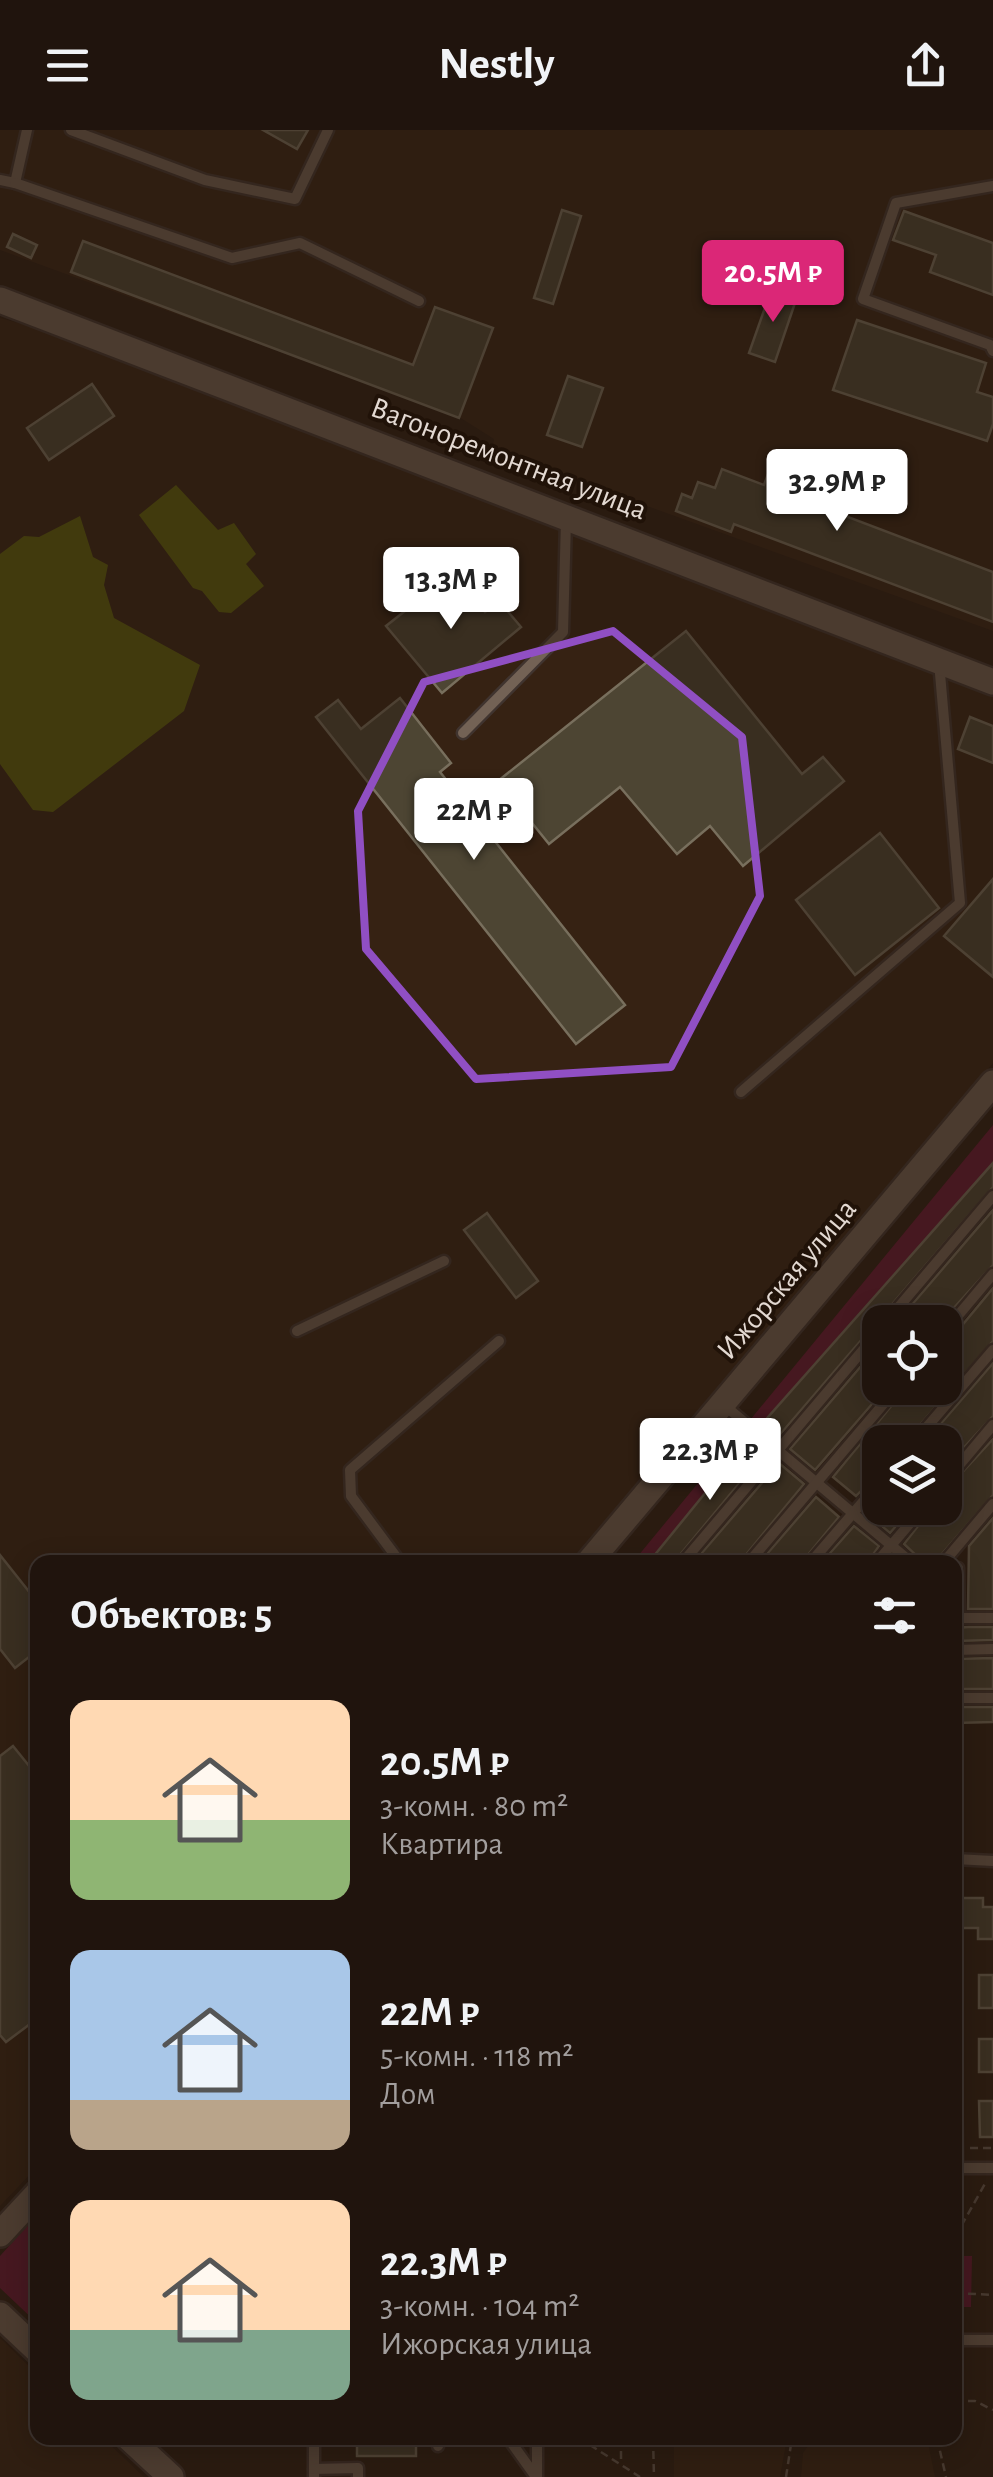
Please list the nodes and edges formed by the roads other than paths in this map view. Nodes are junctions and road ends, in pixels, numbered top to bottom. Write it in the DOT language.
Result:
graph roads {
  1 [pos="27,130"];
  2 [pos="71,130"];
  3 [pos="328,130"];
  4 [pos="0,180"];
  5 [pos="15,183"];
  6 [pos="993,186"];
  7 [pos="0,300"];
  8 [pos="419,300"];
  9 [pos="993,351"];
  10 [pos="566,514"];
  11 [pos="939,661"];
  12 [pos="993,682"];
  13 [pos="463,733"];
  14 [pos="993,1083"];
  15 [pos="741,1092"];
  16 [pos="993,1196"];
  17 [pos="444,1262"];
  18 [pos="993,1274"];
  19 [pos="900,1305"];
  20 [pos="962,1310"];
  21 [pos="297,1331"];
  22 [pos="499,1341"];
  23 [pos="993,1350"];
  24 [pos="862,1351"];
  25 [pos="723,1404"];
  26 [pos="883,1405"];
  27 [pos="929,1425"];
  28 [pos="993,1425"];
  29 [pos="778,1450"];
  30 [pos="962,1462"];
  31 [pos="816,1483"];
  32 [pos="862,1503"];
  33 [pos="993,1504"];
  34 [pos="853,1513"];
  35 [pos="909,1525"];
  36 [pos="891,1546"];
  37 [pos="395,1555"];
  38 [pos="595,1555"];
  39 [pos="689,1555"];
  40 [pos="754,1555"];
  41 [pos="817,1555"];
  42 [pos="883,1555"];
  43 [pos="902,1555"];
  44 [pos="950,1555"];
  45 [pos="962,1618"];
  46 [pos="993,1618"];
  47 [pos="993,1649"];
  48 [pos="962,1650"];
  49 [pos="962,1698"];
  50 [pos="993,1698"];
  51 [pos="962,1859"];
  52 [pos="993,1861"];
  53 [pos="962,2168"];
  54 [pos="993,2171"];
  55 [pos="30,2202"];
  56 [pos="0,2234"];
  57 [pos="0,2315"];
  58 [pos="962,2340"];
  59 [pos="993,2340"];
  60 [pos="30,2343"];
  61 [pos="135,2445"];
  62 [pos="314,2445"];
  63 [pos="513,2445"];
  64 [pos="537,2445"];
  65 [pos="314,2473"];
  66 [pos="171,2477"];
  67 [pos="358,2477"];
  68 [pos="536,2477"];
  1 -- 5 [label="lane"];
  2 -- 3 [label="lane"];
  4 -- 5 [label="lane"];
  5 -- 8 [label="lane"];
  6 -- 9 [label="lane"];
  7 -- 10 [label="street, Вагоноремонтная улица"];
  10 -- 11 [label="street, Вагоноремонтная улица"];
  10 -- 13 [label="lane"];
  11 -- 12 [label="street, Вагоноремонтная улица"];
  11 -- 15 [label="lane"];
  14 -- 25 [label="street, Ижорская улица"];
  16 -- 19 [label="lane"];
  17 -- 21 [label="lane"];
  18 -- 20 [label="lane"];
  22 -- 37 [label="lane"];
  23 -- 27 [label="lane"];
  24 -- 29 [label="lane"];
  25 -- 29 [label="lane"];
  25 -- 38 [label="street, Ижорская улица"];
  26 -- 31 [label="lane"];
  28 -- 30 [label="lane"];
  29 -- 31 [label="lane"];
  29 -- 39 [label="lane"];
  31 -- 34 [label="lane"];
  31 -- 40 [label="lane"];
  32 -- 34 [label="lane"];
  33 -- 44 [label="lane"];
  34 -- 36 [label="lane"];
  34 -- 41 [label="lane"];
  35 -- 36 [label="lane"];
  36 -- 42 [label="lane"];
  36 -- 43 [label="lane"];
  45 -- 46 [label="lane"];
  47 -- 48 [label="lane"];
  49 -- 50 [label="lane"];
  51 -- 52 [label="lane"];
  53 -- 54 [label="lane"];
  55 -- 56 [label="street"];
  57 -- 60 [label="street"];
  58 -- 59 [label="lane"];
  61 -- 66 [label="street"];
  62 -- 65 [label="lane"];
  63 -- 68 [label="lane"];
  64 -- 68 [label="lane"];
  65 -- 67 [label="lane"];
}
